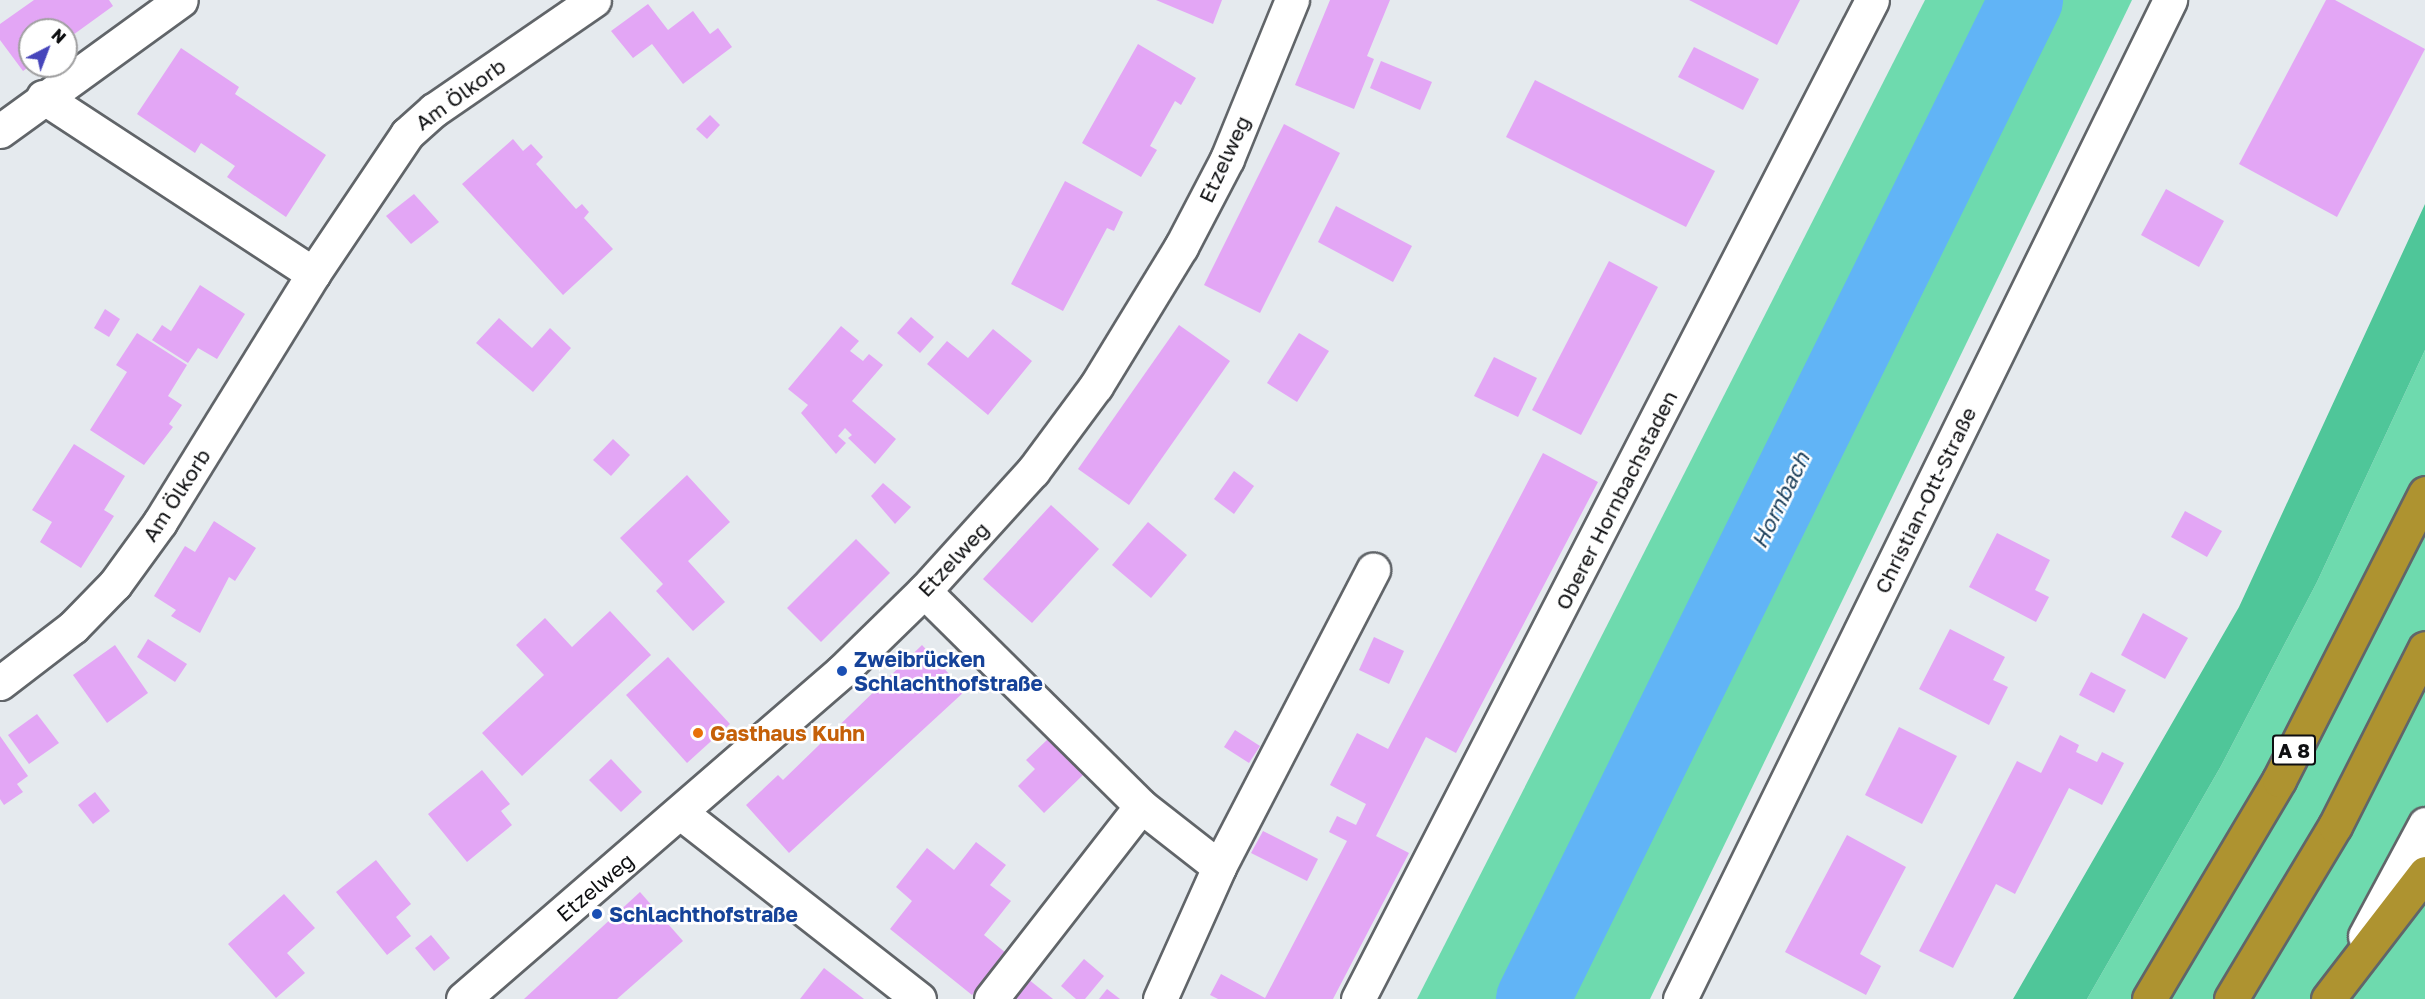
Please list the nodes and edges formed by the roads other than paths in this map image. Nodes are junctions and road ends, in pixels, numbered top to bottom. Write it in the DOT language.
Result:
graph roads {
  1 [pos="181,0"];
  2 [pos="594,0"];
  3 [pos="1292,0"];
  4 [pos="1872,0"];
  5 [pos="2170,0"];
  6 [pos="43,97"];
  7 [pos="0,131"];
  8 [pos="313,274"];
  9 [pos="2425,493"];
  10 [pos="1373,570"];
  11 [pos="924,591"];
  12 [pos="2425,648"];
  13 [pos="0,683"];
  14 [pos="1141,806"];
  15 [pos="681,813"];
  16 [pos="2425,824"];
  17 [pos="1219,867"];
  18 [pos="2425,873"];
  19 [pos="2346,972"];
  20 [pos="464,999"];
  21 [pos="919,999"];
  22 [pos="991,999"];
  23 [pos="1160,999"];
  24 [pos="1358,999"];
  25 [pos="1680,999"];
  26 [pos="2149,999"];
  27 [pos="2231,999"];
  28 [pos="2328,999"];
  1 -- 6 [label="street"];
  2 -- 8 [label="street, Am Ölkorb"];
  3 -- 11 [label="street, Etzelweg"];
  4 -- 24 [label="street, Oberer Hornbachstaden"];
  5 -- 25 [label="street, Christian-Ott-Straße"];
  6 -- 7 [label="street"];
  6 -- 8 [label="street"];
  8 -- 13 [label="street, Am Ölkorb"];
  9 -- 26 [label="highway, A 8"];
  10 -- 17 [label="street"];
  11 -- 14 [label="street"];
  11 -- 15 [label="street, Etzelweg"];
  12 -- 27 [label="highway"];
  14 -- 17 [label="street"];
  14 -- 22 [label="street"];
  15 -- 20 [label="street, Etzelweg"];
  15 -- 21 [label="street"];
  16 -- 19 [label="street"];
  17 -- 23 [label="street"];
  18 -- 19 [label="highway"];
  19 -- 28 [label="highway"];
}
